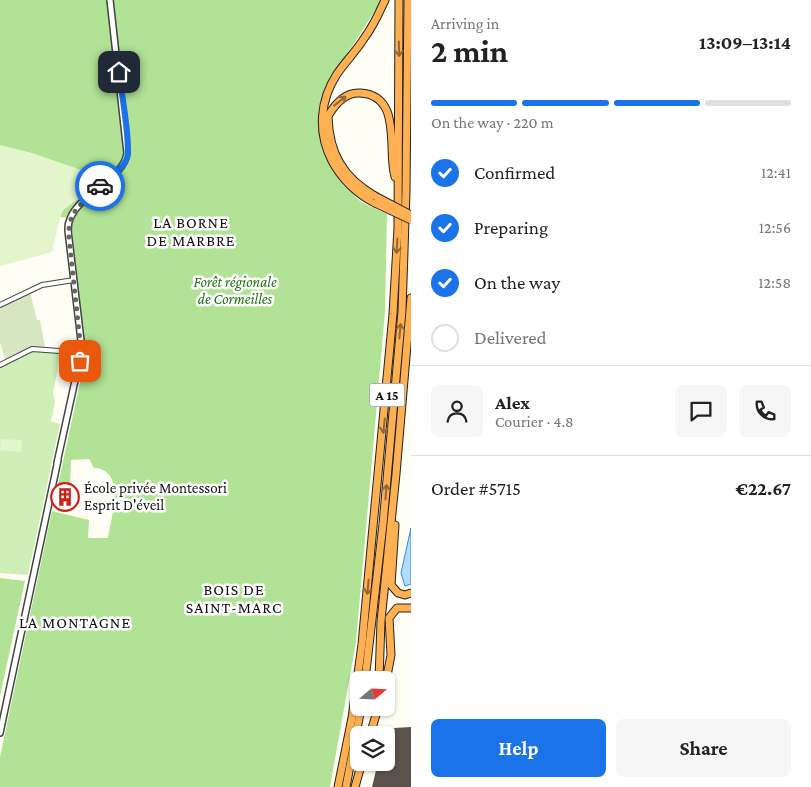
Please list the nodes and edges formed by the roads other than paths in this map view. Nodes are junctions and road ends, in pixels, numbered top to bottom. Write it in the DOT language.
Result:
graph roads {
  1 [pos="110,0"];
  2 [pos="384,0"];
  3 [pos="399,0"];
  4 [pos="409,0"];
  5 [pos="411,9"];
  6 [pos="397,184"];
  7 [pos="375,200"];
  8 [pos="411,215"];
  9 [pos="411,220"];
  10 [pos="74,280"];
  11 [pos="411,298"];
  12 [pos="0,305"];
  13 [pos="411,329"];
  14 [pos="78,352"];
  15 [pos="407,358"];
  16 [pos="0,365"];
  17 [pos="396,474"];
  18 [pos="411,593"];
  19 [pos="411,608"];
  20 [pos="366,671"];
  21 [pos="379,671"];
  22 [pos="388,671"];
  23 [pos="360,716"];
  24 [pos="0,733"];
  25 [pos="359,771"];
  26 [pos="338,787"];
  27 [pos="346,787"];
  28 [pos="355,787"];
  1 -- 10 [label="street"];
  2 -- 7 [label="highway"];
  3 -- 6 [label="highway, A 15, one-way"];
  4 -- 5 [label="highway"];
  20 -- 4 [label="highway, A 15, one-way"];
  7 -- 6 [label="highway, one-way"];
  6 -- 26 [label="highway, A 15, one-way"];
  7 -- 8 [label="highway, bridge"];
  7 -- 9 [label="highway, bridge"];
  10 -- 12 [label="street"];
  10 -- 14 [label="street"];
  11 -- 15 [label="highway"];
  13 -- 15 [label="highway"];
  14 -- 16 [label="street"];
  14 -- 24 [label="street"];
  15 -- 17 [label="highway"];
  17 -- 18 [label="highway"];
  17 -- 21 [label="highway"];
  19 -- 22 [label="highway"];
  23 -- 27 [label="highway"];
  25 -- 28 [label="highway"];
}
